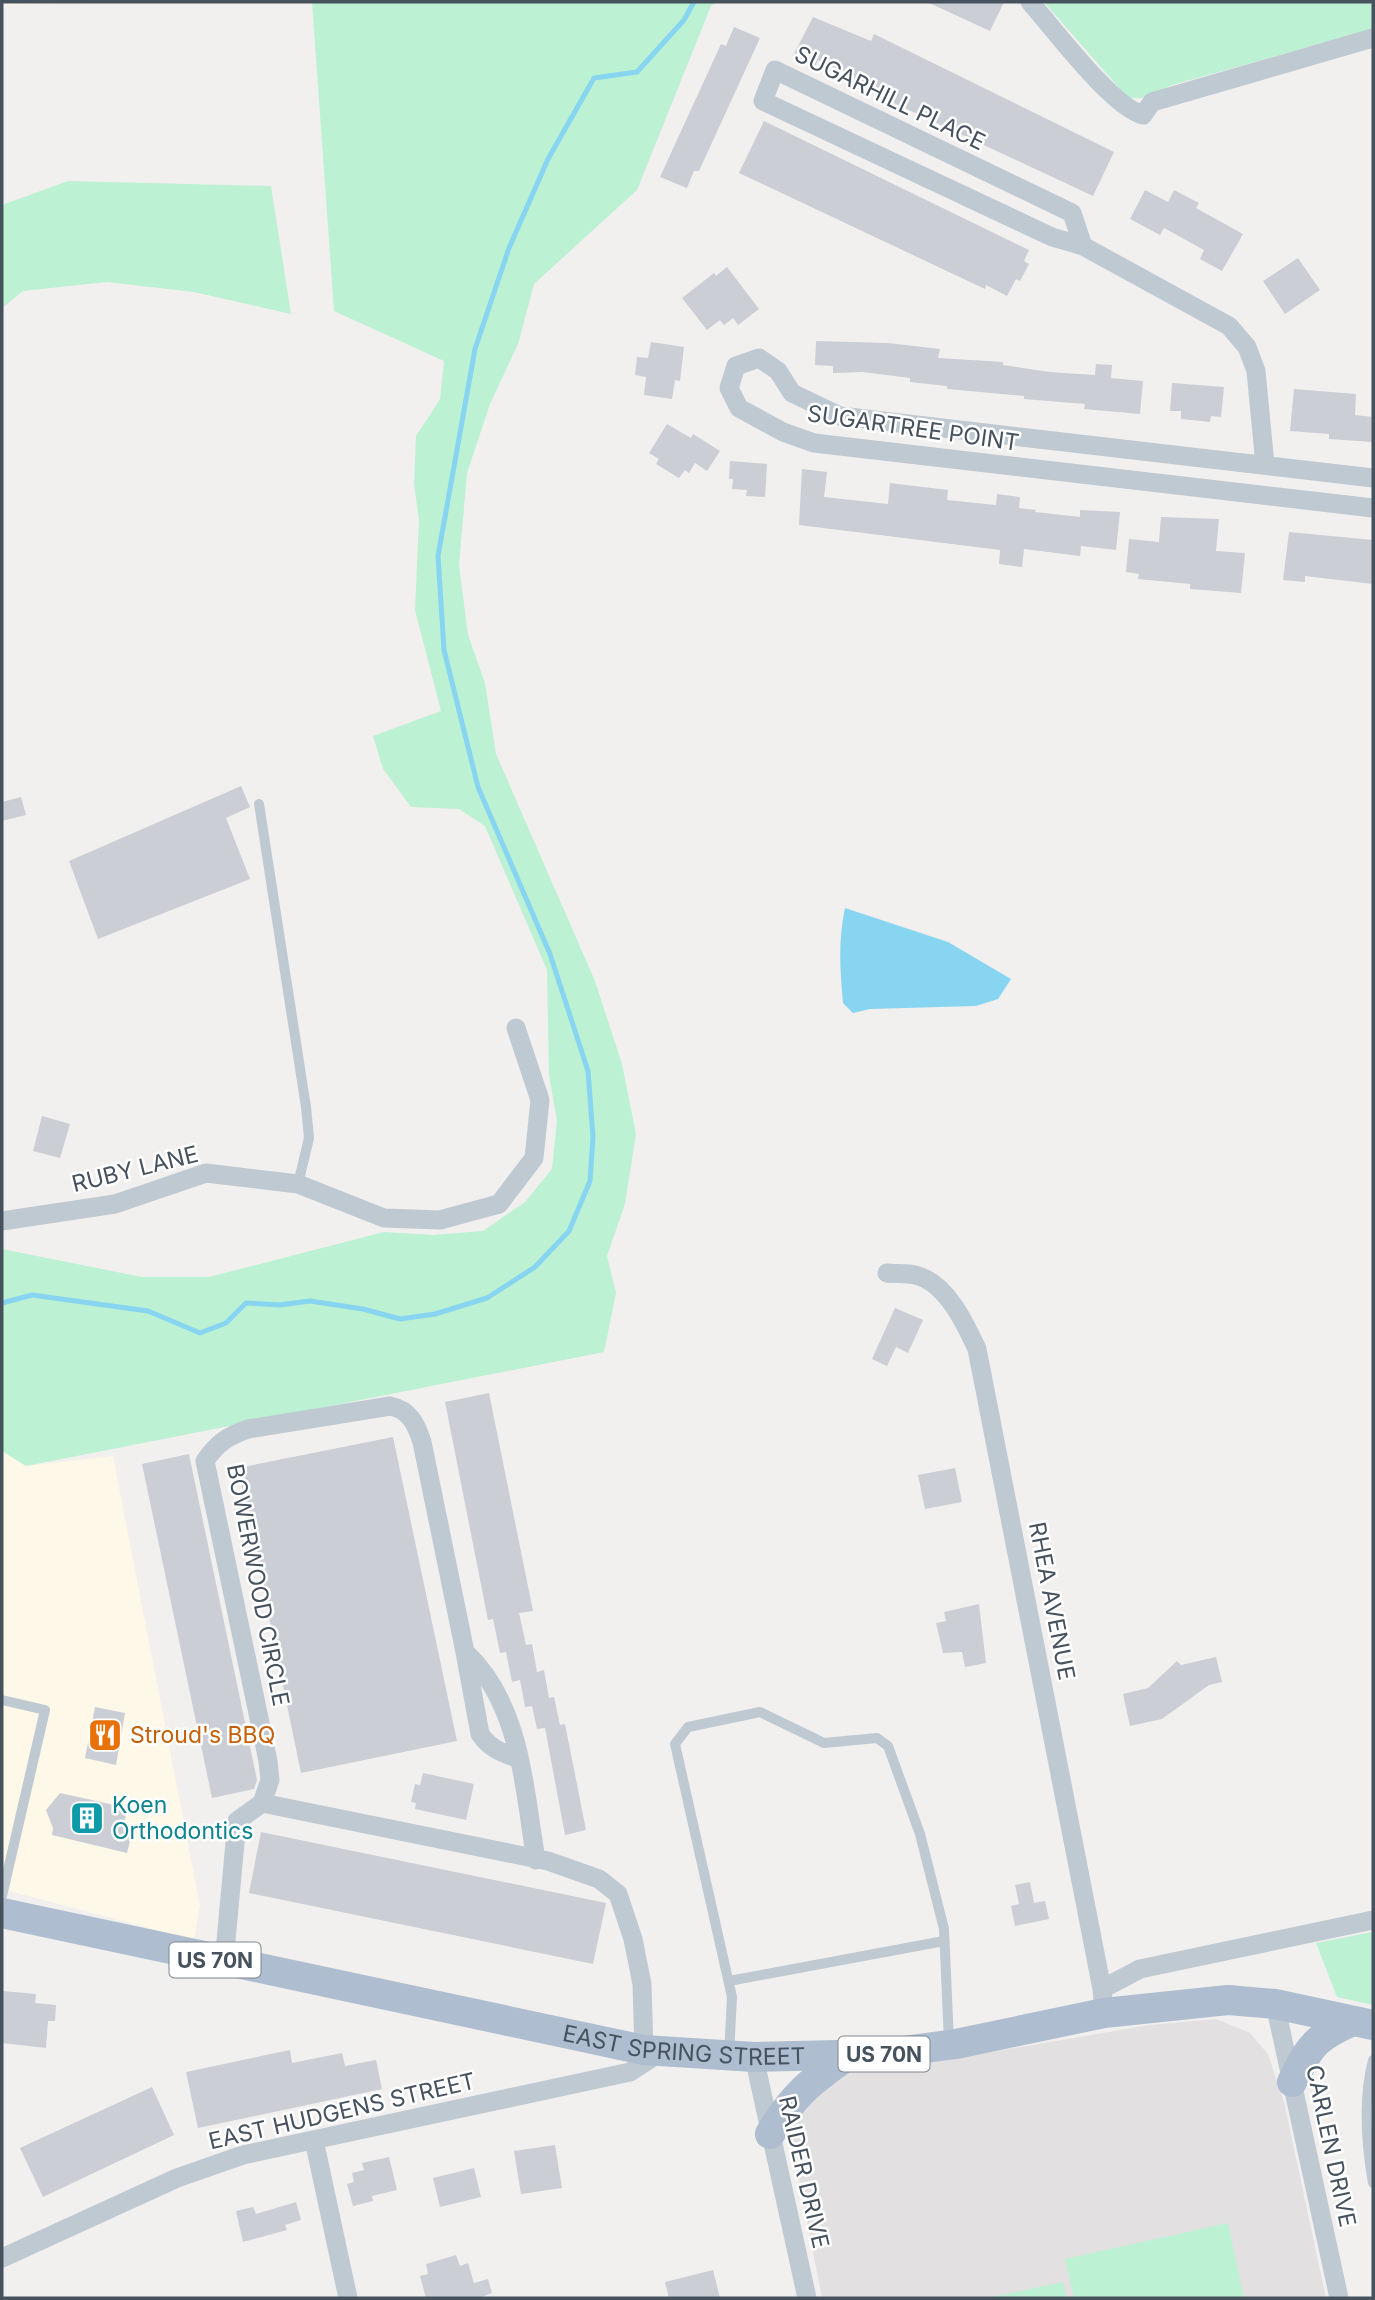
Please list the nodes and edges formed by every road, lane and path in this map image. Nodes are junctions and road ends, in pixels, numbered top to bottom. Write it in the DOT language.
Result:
graph roads {
  1 [pos="1030,2"];
  2 [pos="1373,38"];
  3 [pos="1083,246"];
  4 [pos="1265,466"];
  5 [pos="1373,478"];
  6 [pos="1373,508"];
  7 [pos="258,804"];
  8 [pos="516,1028"];
  9 [pos="298,1184"];
  10 [pos="2,1221"];
  11 [pos="887,1273"];
  12 [pos="465,1652"];
  13 [pos="2,1700"];
  14 [pos="520,1759"];
  15 [pos="262,1803"];
  16 [pos="536,1860"];
  17 [pos="2,1896"];
  18 [pos="2,1913"];
  19 [pos="1373,1920"];
  20 [pos="944,1941"];
  21 [pos="224,1962"];
  22 [pos="729,1981"];
  23 [pos="1103,2001"];
  24 [pos="1275,2004"];
  25 [pos="1363,2023"];
  26 [pos="949,2045"];
  27 [pos="653,2051"];
  28 [pos="848,2055"];
  29 [pos="742,2056"];
  30 [pos="1373,2060"];
  31 [pos="1292,2082"];
  32 [pos="769,2134"];
  33 [pos="314,2140"];
  34 [pos="1373,2183"];
  35 [pos="2,2258"];
  36 [pos="348,2298"];
  37 [pos="807,2298"];
  38 [pos="1339,2298"];
  1 -- 2 [label="street"];
  3 -- 3 [label="street, SUGARHILL PLACE"];
  3 -- 4 [label="street, SUGARHILL PLACE"];
  4 -- 5 [label="street, SUGARTREE POINT"];
  4 -- 6 [label="street, SUGARTREE POINT"];
  7 -- 9 [label="lane"];
  8 -- 9 [label="street, RUBY LANE"];
  9 -- 10 [label="street, RUBY LANE"];
  11 -- 23 [label="street, RHEA AVENUE"];
  12 -- 14 [label="street"];
  12 -- 14 [label="street, BOWERWOOD CIRCLE"];
  12 -- 15 [label="street, BOWERWOOD CIRCLE"];
  13 -- 17 [label="lane"];
  14 -- 16 [label="street"];
  15 -- 16 [label="street"];
  15 -- 21 [label="street"];
  16 -- 27 [label="street"];
  18 -- 21 [label="main road, EAST SPRING STREET / US 70N"];
  19 -- 23 [label="street"];
  20 -- 22 [label="lane"];
  20 -- 22 [label="lane"];
  20 -- 26 [label="lane"];
  21 -- 27 [label="main road, EAST SPRING STREET / US 70N"];
  22 -- 29 [label="lane"];
  23 -- 24 [label="main road, EAST SPRING STREET / US 70N"];
  23 -- 26 [label="main road, EAST SPRING STREET / US 70N"];
  24 -- 25 [label="main road, EAST SPRING STREET / US 70N"];
  24 -- 31 [label="street, CARLEN DRIVE"];
  25 -- 31 [label="main road"];
  26 -- 28 [label="main road, EAST SPRING STREET / US 70N"];
  27 -- 29 [label="main road, EAST SPRING STREET / US 70N"];
  27 -- 33 [label="street, EAST HUDGENS STREET"];
  28 -- 29 [label="main road, EAST SPRING STREET / US 70N"];
  28 -- 32 [label="main road"];
  29 -- 32 [label="street, RAIDER DRIVE"];
  30 -- 34 [label="lane"];
  31 -- 38 [label="street, CARLEN DRIVE"];
  32 -- 37 [label="street, RAIDER DRIVE"];
  33 -- 35 [label="street, EAST HUDGENS STREET"];
  33 -- 36 [label="street"];
}
